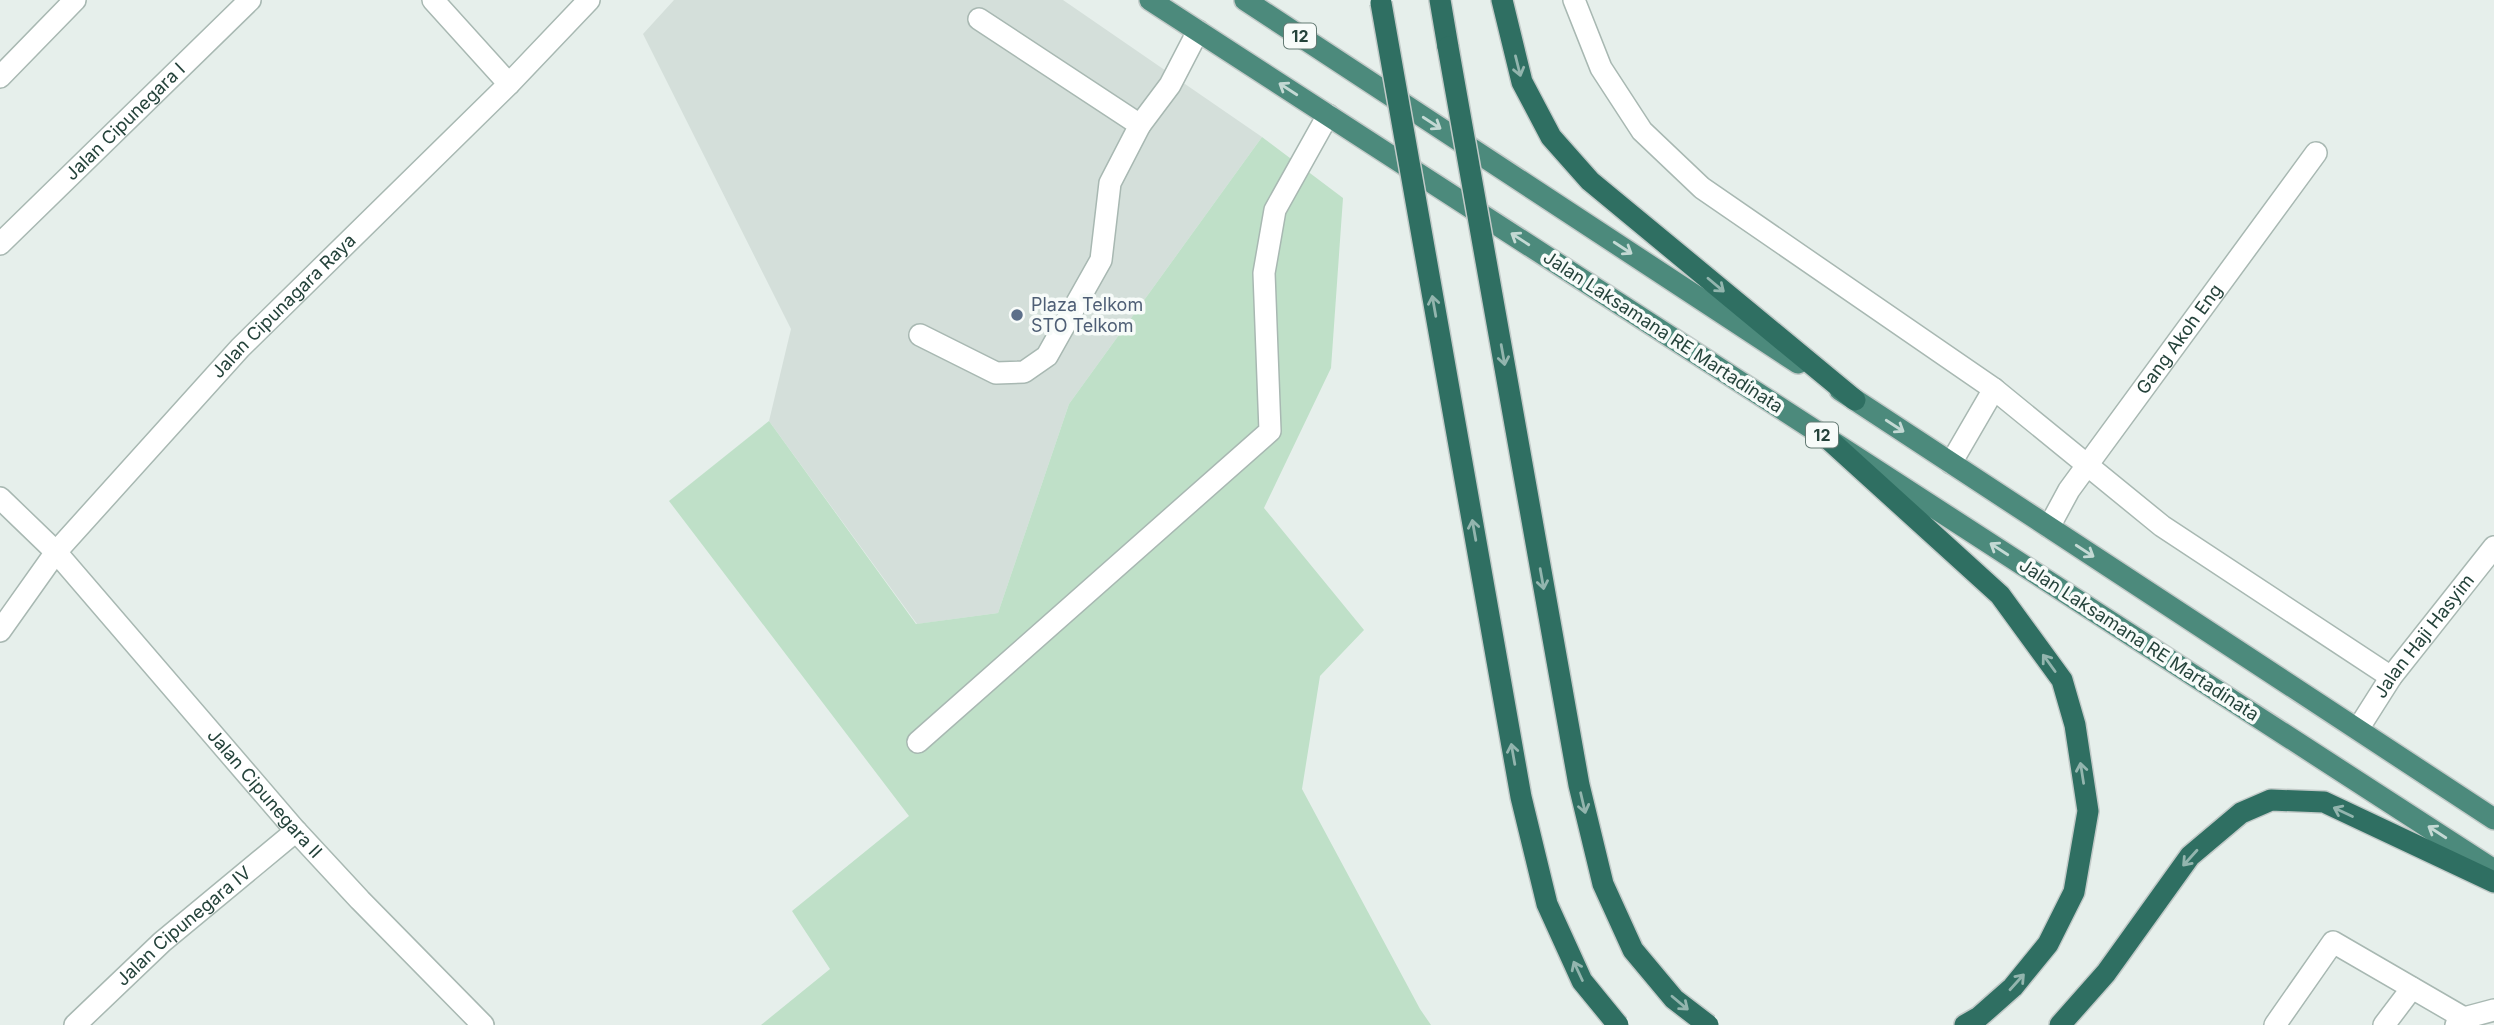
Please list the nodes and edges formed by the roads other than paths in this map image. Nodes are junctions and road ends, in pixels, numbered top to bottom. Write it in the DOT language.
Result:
graph roads {
  1 [pos="75,0"];
  2 [pos="250,0"];
  3 [pos="433,0"];
  4 [pos="589,0"];
  5 [pos="1150,0"];
  6 [pos="1245,0"];
  7 [pos="1440,0"];
  8 [pos="1502,0"];
  9 [pos="1574,0"];
  10 [pos="1380,2"];
  11 [pos="979,19"];
  12 [pos="1198,31"];
  13 [pos="0,77"];
  14 [pos="509,84"];
  15 [pos="1328,115"];
  16 [pos="1140,125"];
  17 [pos="2316,153"];
  18 [pos="0,244"];
  19 [pos="920,335"];
  20 [pos="1994,388"];
  21 [pos="1854,400"];
  22 [pos="1826,437"];
  23 [pos="1951,463"];
  24 [pos="2088,465"];
  25 [pos="0,498"];
  26 [pos="2049,527"];
  27 [pos="2494,547"];
  28 [pos="56,552"];
  29 [pos="0,631"];
  30 [pos="2391,677"];
  31 [pos="2358,729"];
  32 [pos="918,742"];
  33 [pos="2494,819"];
  34 [pos="296,831"];
  35 [pos="2494,870"];
  36 [pos="2494,882"];
  37 [pos="2412,988"];
  38 [pos="2494,1010"];
  39 [pos="2460,1022"];
  40 [pos="75,1025"];
  41 [pos="483,1025"];
  42 [pos="1618,1025"];
  43 [pos="1708,1025"];
  44 [pos="1965,1025"];
  45 [pos="2060,1025"];
  46 [pos="2275,1025"];
  47 [pos="2385,1025"];
  1 -- 13 [label="street"];
  2 -- 18 [label="street, Jalan Cipunegara I"];
  3 -- 14 [label="street"];
  4 -- 14 [label="street, Jalan Cipunagara Raya"];
  5 -- 12 [label="highway, Jalan Laksamana RE Martadinata / 12"];
  6 -- 21 [label="highway, 12, one-way"];
  7 -- 43 [label="highway, one-way, bridge"];
  8 -- 21 [label="highway, one-way"];
  9 -- 20 [label="street"];
  42 -- 10 [label="highway, one-way, bridge"];
  11 -- 16 [label="street"];
  15 -- 12 [label="highway, Jalan Laksamana RE Martadinata / 12, one-way"];
  12 -- 16 [label="street"];
  14 -- 28 [label="street, Jalan Cipunagara Raya"];
  22 -- 15 [label="highway, Jalan Laksamana RE Martadinata / 12, one-way"];
  15 -- 32 [label="street"];
  16 -- 19 [label="street"];
  17 -- 24 [label="street, Gang Akoh Eng"];
  20 -- 23 [label="street"];
  20 -- 24 [label="street"];
  21 -- 23 [label="highway, 12, one-way"];
  35 -- 22 [label="highway, Jalan Laksamana RE Martadinata / 12, one-way"];
  44 -- 22 [label="highway, one-way"];
  23 -- 26 [label="highway, 12"];
  24 -- 26 [label="street, Gang Akoh Eng"];
  24 -- 30 [label="street"];
  25 -- 28 [label="street"];
  26 -- 31 [label="highway, 12, one-way"];
  27 -- 30 [label="street, Jalan Haji Hasyim"];
  28 -- 29 [label="street, Jalan Cipunagara Raya"];
  28 -- 34 [label="street, Jalan Cipunegara II"];
  30 -- 31 [label="street, Jalan Haji Hasyim"];
  31 -- 33 [label="highway, 12"];
  34 -- 40 [label="street, Jalan Cipunegara IV"];
  34 -- 41 [label="street, Jalan Cipunegara II"];
  36 -- 45 [label="highway, one-way"];
  37 -- 39 [label="street"];
  37 -- 46 [label="street"];
  37 -- 47 [label="street"];
  38 -- 39 [label="street"];
}
